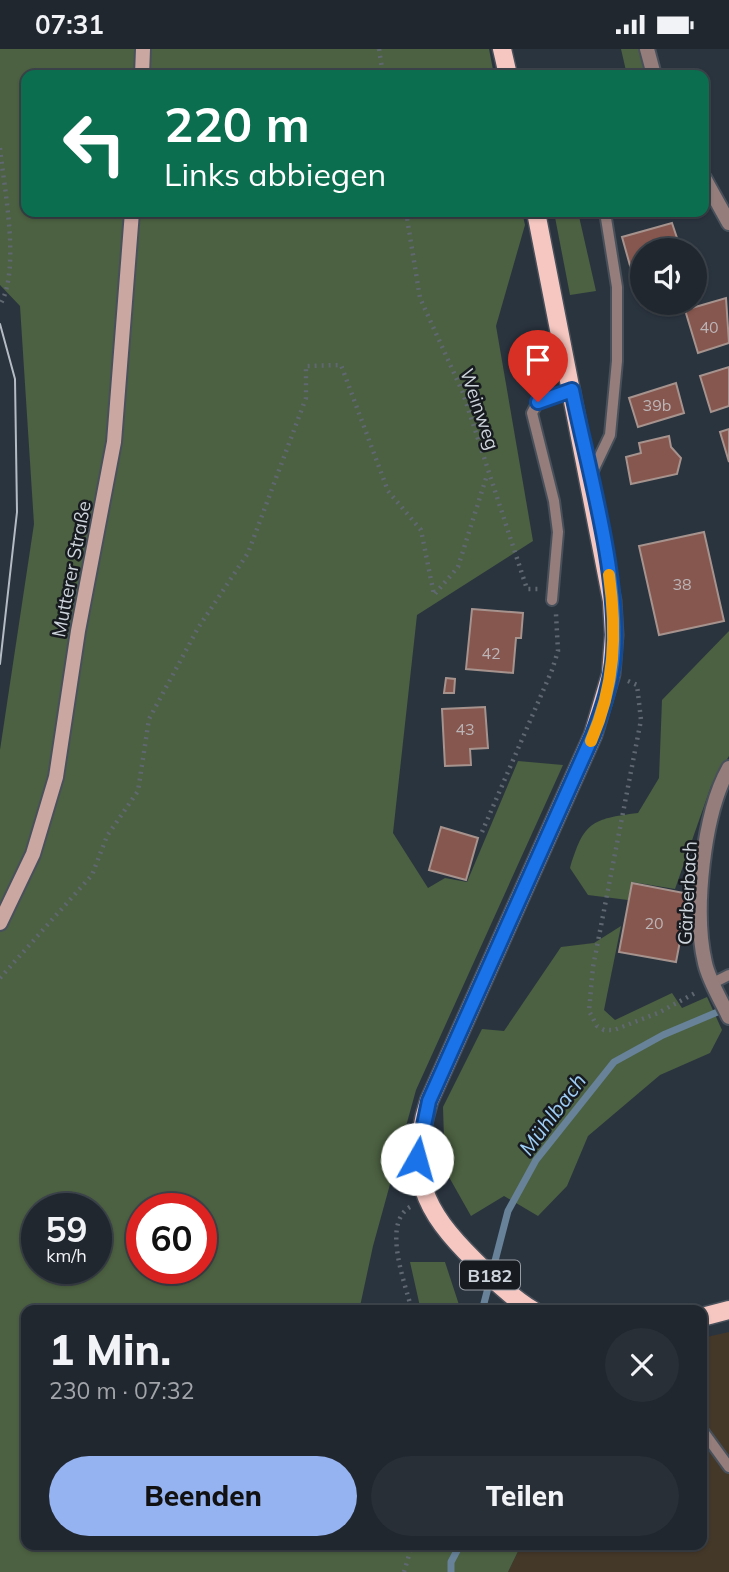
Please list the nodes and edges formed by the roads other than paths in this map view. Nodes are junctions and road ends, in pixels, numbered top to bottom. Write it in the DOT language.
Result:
graph roads {
  1 [pos="143,49"];
  2 [pos="502,49"];
  3 [pos="647,49"];
  4 [pos="142,70"];
  5 [pos="507,70"];
  6 [pos="653,70"];
  7 [pos="709,187"];
  8 [pos="132,217"];
  9 [pos="537,217"];
  10 [pos="606,217"];
  11 [pos="729,223"];
  12 [pos="572,390"];
  13 [pos="590,477"];
  14 [pos="553,594"];
  15 [pos="729,768"];
  16 [pos="0,923"];
  17 [pos="729,975"];
  18 [pos="713,983"];
  19 [pos="729,1017"];
  20 [pos="526,1305"];
  21 [pos="729,1310"];
  22 [pos="707,1316"];
  23 [pos="707,1437"];
  24 [pos="729,1467"];
  1 -- 4 [label="main road"];
  2 -- 5 [label="main road"];
  3 -- 6 [label="street"];
  7 -- 11 [label="street"];
  8 -- 16 [label="main road, Mutterer Straße"];
  9 -- 12 [label="main road, B182"];
  10 -- 13 [label="lane"];
  12 -- 13 [label="main road, B182"];
  12 -- 14 [label="lane"];
  13 -- 20 [label="main road, B182"];
  15 -- 18 [label="street, Gärberbach"];
  17 -- 18 [label="lane"];
  18 -- 19 [label="street, Gärberbach"];
  21 -- 22 [label="main road"];
  23 -- 24 [label="lane"];
}
